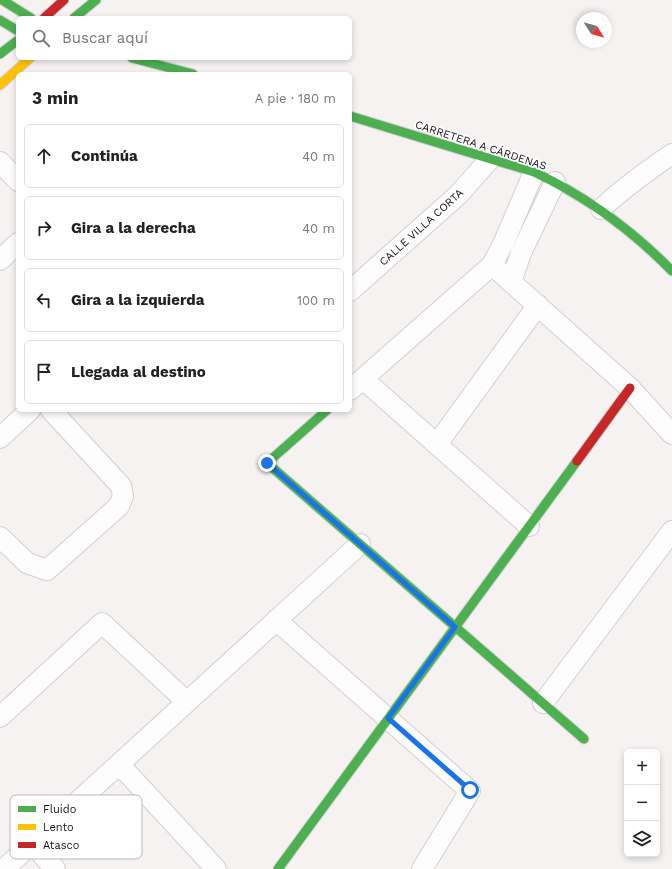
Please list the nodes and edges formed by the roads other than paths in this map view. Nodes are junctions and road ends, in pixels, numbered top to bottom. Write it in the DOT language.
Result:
graph roads {
  1 [pos="64,0"];
  2 [pos="96,0"];
  3 [pos="2,3"];
  4 [pos="27,16"];
  5 [pos="46,16"];
  6 [pos="76,16"];
  7 [pos="0,20"];
  8 [pos="16,30"];
  9 [pos="16,42"];
  10 [pos="0,54"];
  11 [pos="28,60"];
  12 [pos="140,60"];
  13 [pos="185,72"];
  14 [pos="0,85"];
  15 [pos="352,117"];
  16 [pos="672,154"];
  17 [pos="490,159"];
  18 [pos="0,162"];
  19 [pos="534,172"];
  20 [pos="16,179"];
  21 [pos="555,182"];
  22 [pos="601,209"];
  23 [pos="16,245"];
  24 [pos="0,260"];
  25 [pos="492,265"];
  26 [pos="672,271"];
  27 [pos="510,282"];
  28 [pos="352,289"];
  29 [pos="538,305"];
  30 [pos="356,385"];
  31 [pos="630,388"];
  32 [pos="28,412"];
  33 [pos="53,412"];
  34 [pos="326,412"];
  35 [pos="672,434"];
  36 [pos="0,438"];
  37 [pos="437,444"];
  38 [pos="529,526"];
  39 [pos="672,530"];
  40 [pos="0,537"];
  41 [pos="360,544"];
  42 [pos="276,620"];
  43 [pos="455,627"];
  44 [pos="187,702"];
  45 [pos="543,703"];
  46 [pos="0,716"];
  47 [pos="388,718"];
  48 [pos="584,739"];
  49 [pos="118,764"];
  50 [pos="84,795"];
  51 [pos="15,859"];
  52 [pos="47,859"];
  53 [pos="4,869"];
  54 [pos="56,869"];
  55 [pos="216,869"];
  56 [pos="278,869"];
  57 [pos="422,869"];
  1 -- 5 [label="street"];
  2 -- 6 [label="street"];
  3 -- 4 [label="street"];
  7 -- 8 [label="street"];
  9 -- 10 [label="street"];
  11 -- 14 [label="street"];
  12 -- 13 [label="street"];
  15 -- 17 [label="street, CARRETERA A CÁRDENAS"];
  16 -- 22 [label="street"];
  17 -- 19 [label="street, CARRETERA A CÁRDENAS"];
  17 -- 28 [label="street, CALLE VILLA CORTA"];
  18 -- 20 [label="street"];
  19 -- 21 [label="street, CARRETERA A CÁRDENAS"];
  19 -- 25 [label="street"];
  21 -- 22 [label="street, CARRETERA A CÁRDENAS"];
  21 -- 27 [label="street"];
  22 -- 26 [label="street, CARRETERA A CÁRDENAS"];
  23 -- 24 [label="street"];
  25 -- 27 [label="street"];
  25 -- 30 [label="street"];
  27 -- 29 [label="street"];
  29 -- 31 [label="street"];
  29 -- 37 [label="street"];
  30 -- 37 [label="street"];
  31 -- 35 [label="street"];
  31 -- 38 [label="street"];
  32 -- 36 [label="street"];
  33 -- 40 [label="street"];
  34 -- 41 [label="street"];
  37 -- 38 [label="street"];
  38 -- 43 [label="street"];
  39 -- 45 [label="street"];
  41 -- 42 [label="street"];
  41 -- 43 [label="street"];
  42 -- 44 [label="street"];
  42 -- 47 [label="street"];
  43 -- 45 [label="street"];
  43 -- 47 [label="street"];
  44 -- 46 [label="street"];
  44 -- 49 [label="street"];
  45 -- 48 [label="street"];
  47 -- 56 [label="street"];
  47 -- 57 [label="street"];
  49 -- 50 [label="street"];
  49 -- 55 [label="street"];
  51 -- 53 [label="street"];
  52 -- 54 [label="street"];
}
